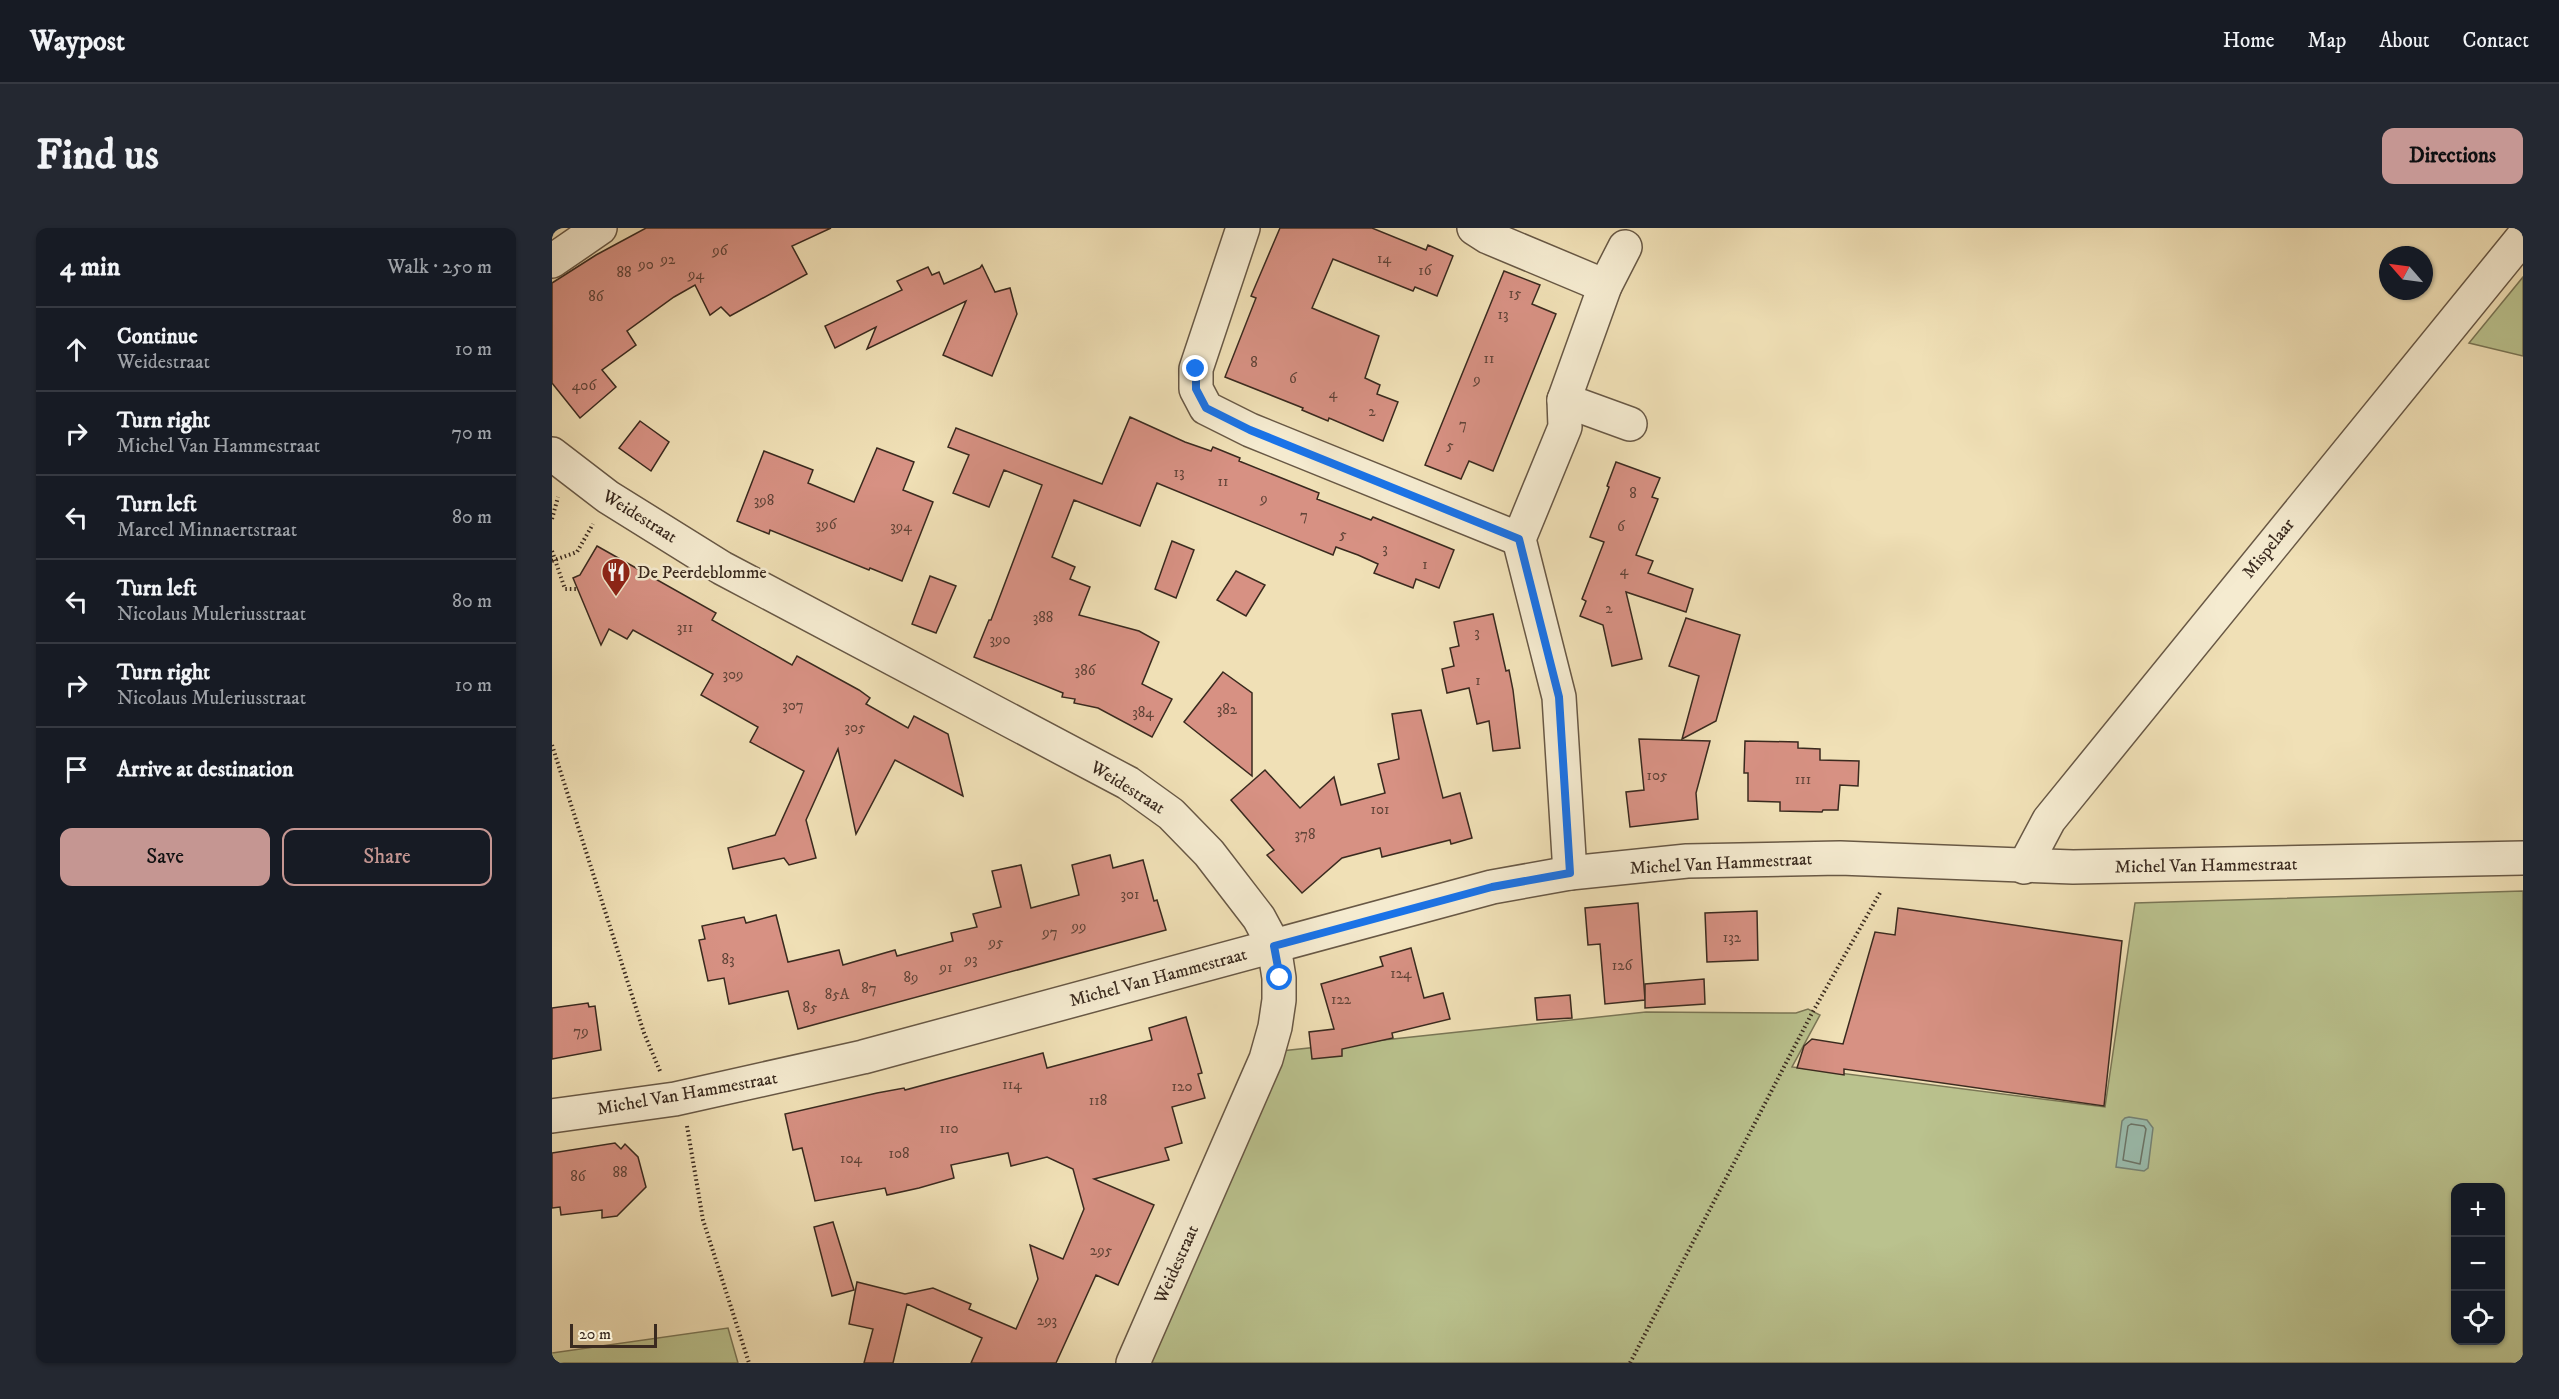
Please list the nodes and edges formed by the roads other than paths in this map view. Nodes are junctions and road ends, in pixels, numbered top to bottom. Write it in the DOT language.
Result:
graph roads {
  1 [pos="600,228"];
  2 [pos="1243,228"];
  3 [pos="1474,228"];
  4 [pos="2523,237"];
  5 [pos="1625,247"];
  6 [pos="552,261"];
  7 [pos="1605,286"];
  8 [pos="1564,400"];
  9 [pos="1630,424"];
  10 [pos="552,454"];
  11 [pos="1519,539"];
  12 [pos="2523,858"];
  13 [pos="2024,867"];
  14 [pos="1570,873"];
  15 [pos="1274,946"];
  16 [pos="552,1116"];
  17 [pos="1133,1363"];
  1 -- 6 [label="street"];
  2 -- 11 [label="street"];
  3 -- 7 [label="street"];
  4 -- 13 [label="street, Mispelaar"];
  5 -- 7 [label="street"];
  7 -- 8 [label="street"];
  8 -- 9 [label="street"];
  8 -- 11 [label="street"];
  10 -- 15 [label="street, Weidestraat"];
  11 -- 14 [label="street"];
  12 -- 13 [label="street, Michel Van Hammestraat"];
  13 -- 14 [label="street, Michel Van Hammestraat"];
  14 -- 15 [label="street, Michel Van Hammestraat"];
  15 -- 16 [label="street, Michel Van Hammestraat"];
  15 -- 17 [label="street, Weidestraat"];
}
